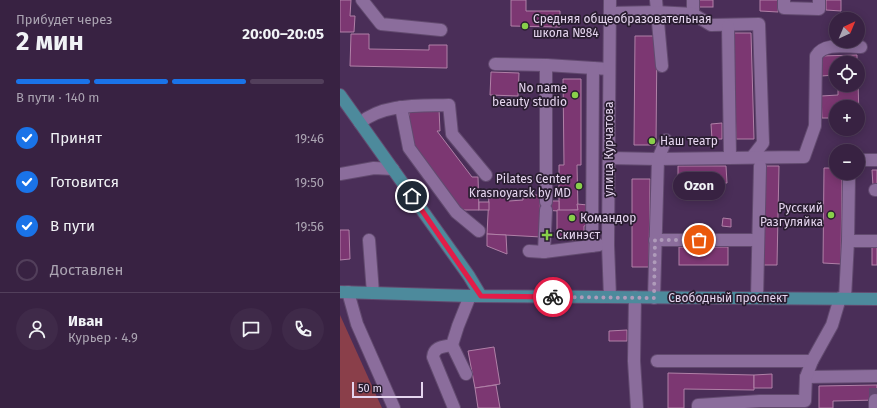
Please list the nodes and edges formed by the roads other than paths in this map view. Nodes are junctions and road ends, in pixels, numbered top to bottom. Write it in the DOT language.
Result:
graph roads {
  1 [pos="362,0"];
  2 [pos="610,0"];
  3 [pos="656,0"];
  4 [pos="693,0"];
  5 [pos="784,0"];
  6 [pos="819,0"];
  7 [pos="656,12"];
  8 [pos="610,13"];
  9 [pos="693,14"];
  10 [pos="728,26"];
  11 [pos="442,30"];
  12 [pos="829,47"];
  13 [pos="495,64"];
  14 [pos="546,65"];
  15 [pos="662,66"];
  16 [pos="592,68"];
  17 [pos="609,68"];
  18 [pos="340,95"];
  19 [pos="401,107"];
  20 [pos="360,123"];
  21 [pos="666,140"];
  22 [pos="730,157"];
  23 [pos="609,158"];
  24 [pos="658,159"];
  25 [pos="865,160"];
  26 [pos="877,160"];
  27 [pos="756,162"];
  28 [pos="393,169"];
  29 [pos="340,174"];
  30 [pos="486,175"];
  31 [pos="849,180"];
  32 [pos="479,231"];
  33 [pos="369,240"];
  34 [pos="655,240"];
  35 [pos="757,240"];
  36 [pos="848,241"];
  37 [pos="877,241"];
  38 [pos="608,245"];
  39 [pos="592,246"];
  40 [pos="529,251"];
  41 [pos="544,252"];
  42 [pos="344,292"];
  43 [pos="373,293"];
  44 [pos="476,296"];
  45 [pos="610,297"];
  46 [pos="635,297"];
  47 [pos="654,298"];
  48 [pos="757,298"];
  49 [pos="842,298"];
  50 [pos="877,299"];
  51 [pos="452,345"];
  52 [pos="657,361"];
  53 [pos="812,362"];
  54 [pos="466,374"];
  55 [pos="806,377"];
  56 [pos="876,379"];
  57 [pos="776,404"];
  58 [pos="805,404"];
  59 [pos="394,408"];
  60 [pos="454,408"];
  61 [pos="637,408"];
  62 [pos="698,408"];
  1 -- 11 [label="street"];
  2 -- 8 [label="street, улица Курчатова"];
  3 -- 7 [label="street"];
  4 -- 9 [label="street"];
  5 -- 6 [label="street"];
  7 -- 8 [label="street"];
  7 -- 9 [label="street"];
  7 -- 15 [label="street"];
  8 -- 17 [label="street, улица Курчатова"];
  9 -- 10 [label="street"];
  10 -- 22 [label="street"];
  10 -- 27 [label="street"];
  12 -- 27 [label="street"];
  13 -- 14 [label="street"];
  14 -- 16 [label="street"];
  14 -- 41 [label="street"];
  16 -- 17 [label="street"];
  16 -- 39 [label="street"];
  17 -- 23 [label="street, улица Курчатова"];
  18 -- 20 [label="main road"];
  19 -- 20 [label="street"];
  19 -- 30 [label="street"];
  19 -- 32 [label="street"];
  20 -- 28 [label="main road"];
  21 -- 24 [label="street"];
  22 -- 24 [label="street"];
  22 -- 27 [label="street"];
  23 -- 24 [label="street"];
  23 -- 38 [label="street, улица Курчатова"];
  24 -- 34 [label="street"];
  25 -- 26 [label="street"];
  27 -- 35 [label="street"];
  28 -- 29 [label="street"];
  28 -- 44 [label="main road"];
  31 -- 36 [label="street"];
  33 -- 43 [label="street"];
  34 -- 35 [label="street"];
  34 -- 47 [label="street"];
  35 -- 48 [label="street"];
  36 -- 37 [label="street"];
  36 -- 49 [label="street"];
  38 -- 39 [label="street"];
  38 -- 45 [label="street, улица Курчатова"];
  39 -- 41 [label="street"];
  40 -- 41 [label="street"];
  42 -- 43 [label="main road, Свободный проспект"];
  42 -- 59 [label="street"];
  43 -- 44 [label="main road, Свободный проспект"];
  44 -- 45 [label="main road, Свободный проспект"];
  44 -- 51 [label="street"];
  45 -- 46 [label="main road, Свободный проспект"];
  46 -- 47 [label="main road, Свободный проспект"];
  46 -- 61 [label="street"];
  47 -- 48 [label="main road, Свободный проспект"];
  48 -- 49 [label="main road, Свободный проспект"];
  49 -- 50 [label="main road, Свободный проспект"];
  49 -- 53 [label="street"];
  51 -- 54 [label="street"];
  51 -- 60 [label="street"];
  52 -- 53 [label="street"];
  53 -- 55 [label="street"];
  55 -- 56 [label="street"];
  55 -- 58 [label="street"];
  57 -- 58 [label="street"];
  57 -- 62 [label="street"];
}
